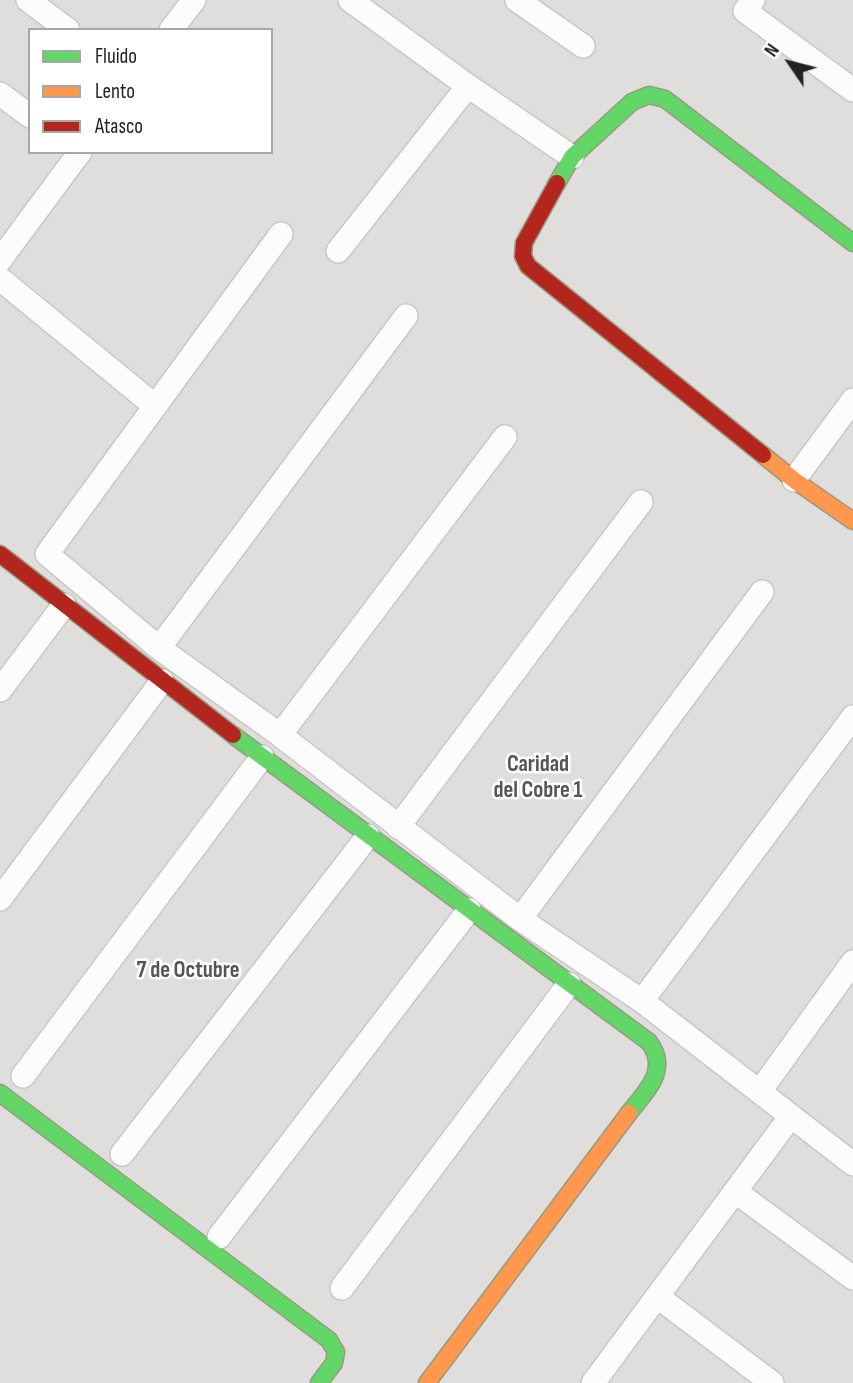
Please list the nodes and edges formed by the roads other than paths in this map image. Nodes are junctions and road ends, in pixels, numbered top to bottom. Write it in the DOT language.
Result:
graph roads {
  1 [pos="29,0"];
  2 [pos="194,0"];
  3 [pos="350,0"];
  4 [pos="517,0"];
  5 [pos="743,4"];
  6 [pos="65,28"];
  7 [pos="173,28"];
  8 [pos="583,46"];
  9 [pos="468,86"];
  10 [pos="853,90"];
  11 [pos="0,94"];
  12 [pos="28,115"];
  13 [pos="78,154"];
  14 [pos="572,157"];
  15 [pos="281,234"];
  16 [pos="853,243"];
  17 [pos="338,251"];
  18 [pos="0,260"];
  19 [pos="0,279"];
  20 [pos="407,316"];
  21 [pos="853,400"];
  22 [pos="155,406"];
  23 [pos="505,437"];
  24 [pos="794,480"];
  25 [pos="641,502"];
  26 [pos="853,521"];
  27 [pos="0,554"];
  28 [pos="762,592"];
  29 [pos="64,605"];
  30 [pos="159,648"];
  31 [pos="162,681"];
  32 [pos="0,690"];
  33 [pos="853,717"];
  34 [pos="280,735"];
  35 [pos="262,757"];
  36 [pos="398,827"];
  37 [pos="368,836"];
  38 [pos="0,900"];
  39 [pos="469,910"];
  40 [pos="520,919"];
  41 [pos="853,962"];
  42 [pos="569,984"];
  43 [pos="642,1001"];
  44 [pos="23,1076"];
  45 [pos="760,1091"];
  46 [pos="0,1093"];
  47 [pos="792,1116"];
  48 [pos="122,1154"];
  49 [pos="853,1164"];
  50 [pos="736,1192"];
  51 [pos="219,1237"];
  52 [pos="853,1278"];
  53 [pos="342,1288"];
  54 [pos="658,1297"];
  55 [pos="319,1383"];
  56 [pos="427,1383"];
  57 [pos="593,1383"];
  58 [pos="772,1383"];
  1 -- 6 [label="street"];
  2 -- 7 [label="street"];
  3 -- 9 [label="street"];
  4 -- 8 [label="street"];
  5 -- 10 [label="street"];
  9 -- 14 [label="street"];
  9 -- 17 [label="street"];
  11 -- 12 [label="street"];
  13 -- 18 [label="street"];
  14 -- 16 [label="street"];
  14 -- 24 [label="street"];
  15 -- 22 [label="street"];
  19 -- 22 [label="street"];
  20 -- 30 [label="street"];
  21 -- 24 [label="street"];
  22 -- 30 [label="street"];
  23 -- 34 [label="street"];
  24 -- 26 [label="street"];
  25 -- 36 [label="street"];
  27 -- 29 [label="street"];
  28 -- 40 [label="street"];
  29 -- 31 [label="street"];
  29 -- 32 [label="street"];
  30 -- 34 [label="street"];
  31 -- 35 [label="street"];
  31 -- 38 [label="street"];
  33 -- 43 [label="street"];
  34 -- 36 [label="street"];
  35 -- 37 [label="street"];
  35 -- 44 [label="street"];
  36 -- 40 [label="street"];
  37 -- 39 [label="street"];
  37 -- 48 [label="street"];
  39 -- 42 [label="street"];
  39 -- 51 [label="street"];
  40 -- 43 [label="street"];
  41 -- 45 [label="street"];
  42 -- 53 [label="street"];
  42 -- 56 [label="street"];
  43 -- 45 [label="street"];
  45 -- 47 [label="street"];
  46 -- 55 [label="street"];
  47 -- 49 [label="street"];
  47 -- 50 [label="street"];
  50 -- 52 [label="street"];
  50 -- 54 [label="street"];
  54 -- 57 [label="street"];
  54 -- 58 [label="street"];
}
